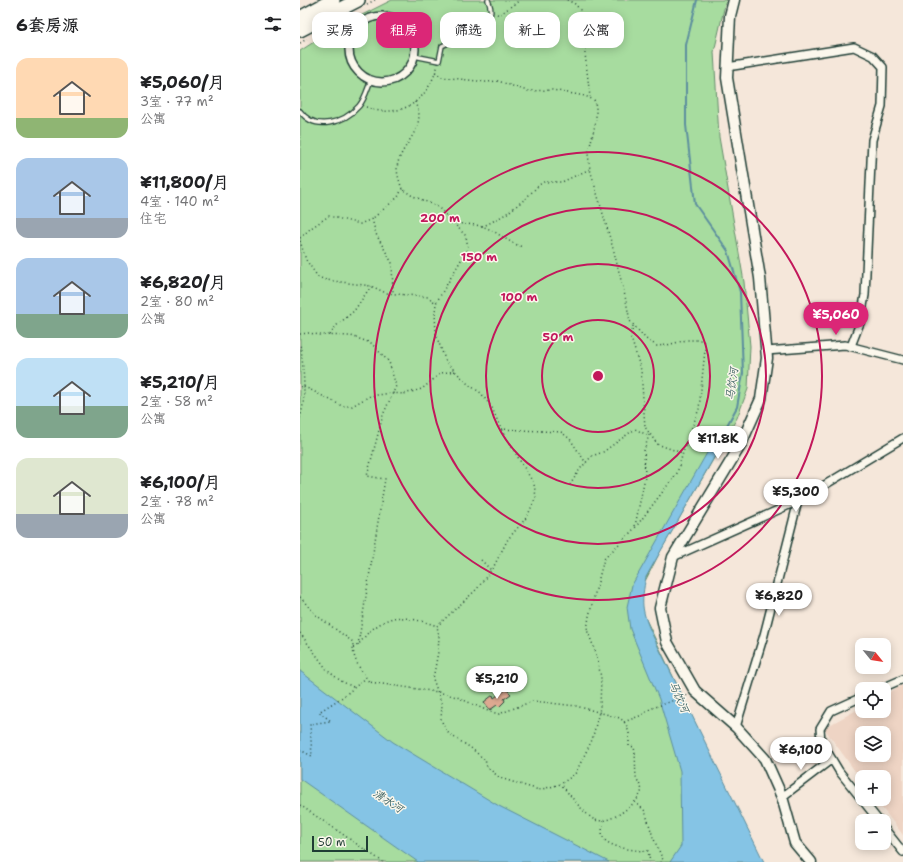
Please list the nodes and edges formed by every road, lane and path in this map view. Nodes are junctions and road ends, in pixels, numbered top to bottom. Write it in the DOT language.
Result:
graph roads {
  1 [pos="333,0"];
  2 [pos="358,0"];
  3 [pos="488,0"];
  4 [pos="520,0"];
  5 [pos="567,0"];
  6 [pos="734,0"];
  7 [pos="490,12"];
  8 [pos="496,13"];
  9 [pos="300,18"];
  10 [pos="300,30"];
  11 [pos="442,48"];
  12 [pos="414,56"];
  13 [pos="439,61"];
  14 [pos="727,67"];
  15 [pos="436,72"];
  16 [pos="371,80"];
  17 [pos="590,97"];
  18 [pos="415,102"];
  19 [pos="360,105"];
  20 [pos="300,111"];
  21 [pos="590,169"];
  22 [pos="402,189"];
  23 [pos="372,219"];
  24 [pos="453,223"];
  25 [pos="482,226"];
  26 [pos="300,240"];
  27 [pos="523,247"];
  28 [pos="371,286"];
  29 [pos="393,294"];
  30 [pos="436,303"];
  31 [pos="633,326"];
  32 [pos="300,334"];
  33 [pos="330,335"];
  34 [pos="300,346"];
  35 [pos="851,346"];
  36 [pos="766,351"];
  37 [pos="903,360"];
  38 [pos="456,371"];
  39 [pos="300,386"];
  40 [pos="304,388"];
  41 [pos="392,393"];
  42 [pos="300,418"];
  43 [pos="501,429"];
  44 [pos="650,435"];
  45 [pos="903,438"];
  46 [pos="683,453"];
  47 [pos="586,463"];
  48 [pos="570,485"];
  49 [pos="798,501"];
  50 [pos="635,528"];
  51 [pos="673,557"];
  52 [pos="481,560"];
  53 [pos="491,570"];
  54 [pos="300,597"];
  55 [pos="436,626"];
  56 [pos="300,633"];
  57 [pos="358,645"];
  58 [pos="353,648"];
  59 [pos="366,678"];
  60 [pos="903,679"];
  61 [pos="891,684"];
  62 [pos="355,688"];
  63 [pos="438,692"];
  64 [pos="685,696"];
  65 [pos="855,700"];
  66 [pos="599,712"];
  67 [pos="624,722"];
  68 [pos="736,726"];
  69 [pos="300,750"];
  70 [pos="832,759"];
  71 [pos="561,784"];
  72 [pos="782,798"];
  73 [pos="635,802"];
  74 [pos="300,805"];
  75 [pos="873,814"];
  76 [pos="603,821"];
  77 [pos="891,837"];
  78 [pos="903,852"];
  79 [pos="383,862"];
  80 [pos="650,862"];
  81 [pos="661,862"];
  82 [pos="811,862"];
  1 -- 9 [label="highway"];
  2 -- 10 [label="highway"];
  3 -- 7 [label="lane"];
  4 -- 8 [label="path"];
  5 -- 17 [label="path"];
  6 -- 14 [label="street"];
  11 -- 13 [label="lane"];
  12 -- 13 [label="lane"];
  12 -- 16 [label="street"];
  12 -- 16 [label="street"];
  13 -- 15 [label="path"];
  14 -- 35 [label="street"];
  14 -- 36 [label="street"];
  15 -- 17 [label="path"];
  15 -- 18 [label="path"];
  16 -- 19 [label="lane"];
  17 -- 21 [label="path"];
  18 -- 19 [label="path"];
  18 -- 22 [label="path"];
  19 -- 20 [label="lane"];
  21 -- 25 [label="path"];
  21 -- 31 [label="path"];
  22 -- 23 [label="path"];
  22 -- 24 [label="path"];
  23 -- 26 [label="path"];
  23 -- 29 [label="path"];
  24 -- 25 [label="path"];
  24 -- 30 [label="path"];
  25 -- 27 [label="path"];
  26 -- 28 [label="path"];
  28 -- 29 [label="path"];
  28 -- 33 [label="path"];
  29 -- 30 [label="path"];
  30 -- 38 [label="path"];
  31 -- 44 [label="path"];
  31 -- 46 [label="path"];
  32 -- 33 [label="path"];
  33 -- 41 [label="path"];
  34 -- 40 [label="path"];
  35 -- 36 [label="street"];
  35 -- 37 [label="street"];
  36 -- 51 [label="street"];
  38 -- 41 [label="path"];
  38 -- 43 [label="path"];
  39 -- 40 [label="path"];
  40 -- 41 [label="path"];
  40 -- 42 [label="path"];
  41 -- 57 [label="path"];
  43 -- 47 [label="path"];
  43 -- 53 [label="path"];
  44 -- 46 [label="path"];
  44 -- 47 [label="path"];
  44 -- 50 [label="path"];
  45 -- 49 [label="street"];
  46 -- 50 [label="path"];
  47 -- 48 [label="path"];
  49 -- 51 [label="street"];
  49 -- 68 [label="street"];
  50 -- 66 [label="path"];
  51 -- 68 [label="street"];
  52 -- 53 [label="path"];
  53 -- 55 [label="path"];
  54 -- 58 [label="path"];
  55 -- 57 [label="path"];
  55 -- 63 [label="path"];
  56 -- 62 [label="path"];
  57 -- 58 [label="path"];
  58 -- 59 [label="path"];
  59 -- 62 [label="path"];
  59 -- 63 [label="path"];
  60 -- 61 [label="street"];
  62 -- 69 [label="path"];
  63 -- 66 [label="path"];
  63 -- 71 [label="path"];
  64 -- 67 [label="path"];
  65 -- 70 [label="street"];
  66 -- 67 [label="path"];
  66 -- 71 [label="path"];
  67 -- 73 [label="path"];
  68 -- 72 [label="street"];
  70 -- 72 [label="street"];
  70 -- 75 [label="street"];
  71 -- 76 [label="path"];
  72 -- 82 [label="street"];
  73 -- 76 [label="path"];
  73 -- 81 [label="path"];
  74 -- 79 [label="path"];
  76 -- 80 [label="path"];
  77 -- 78 [label="street"];
}
